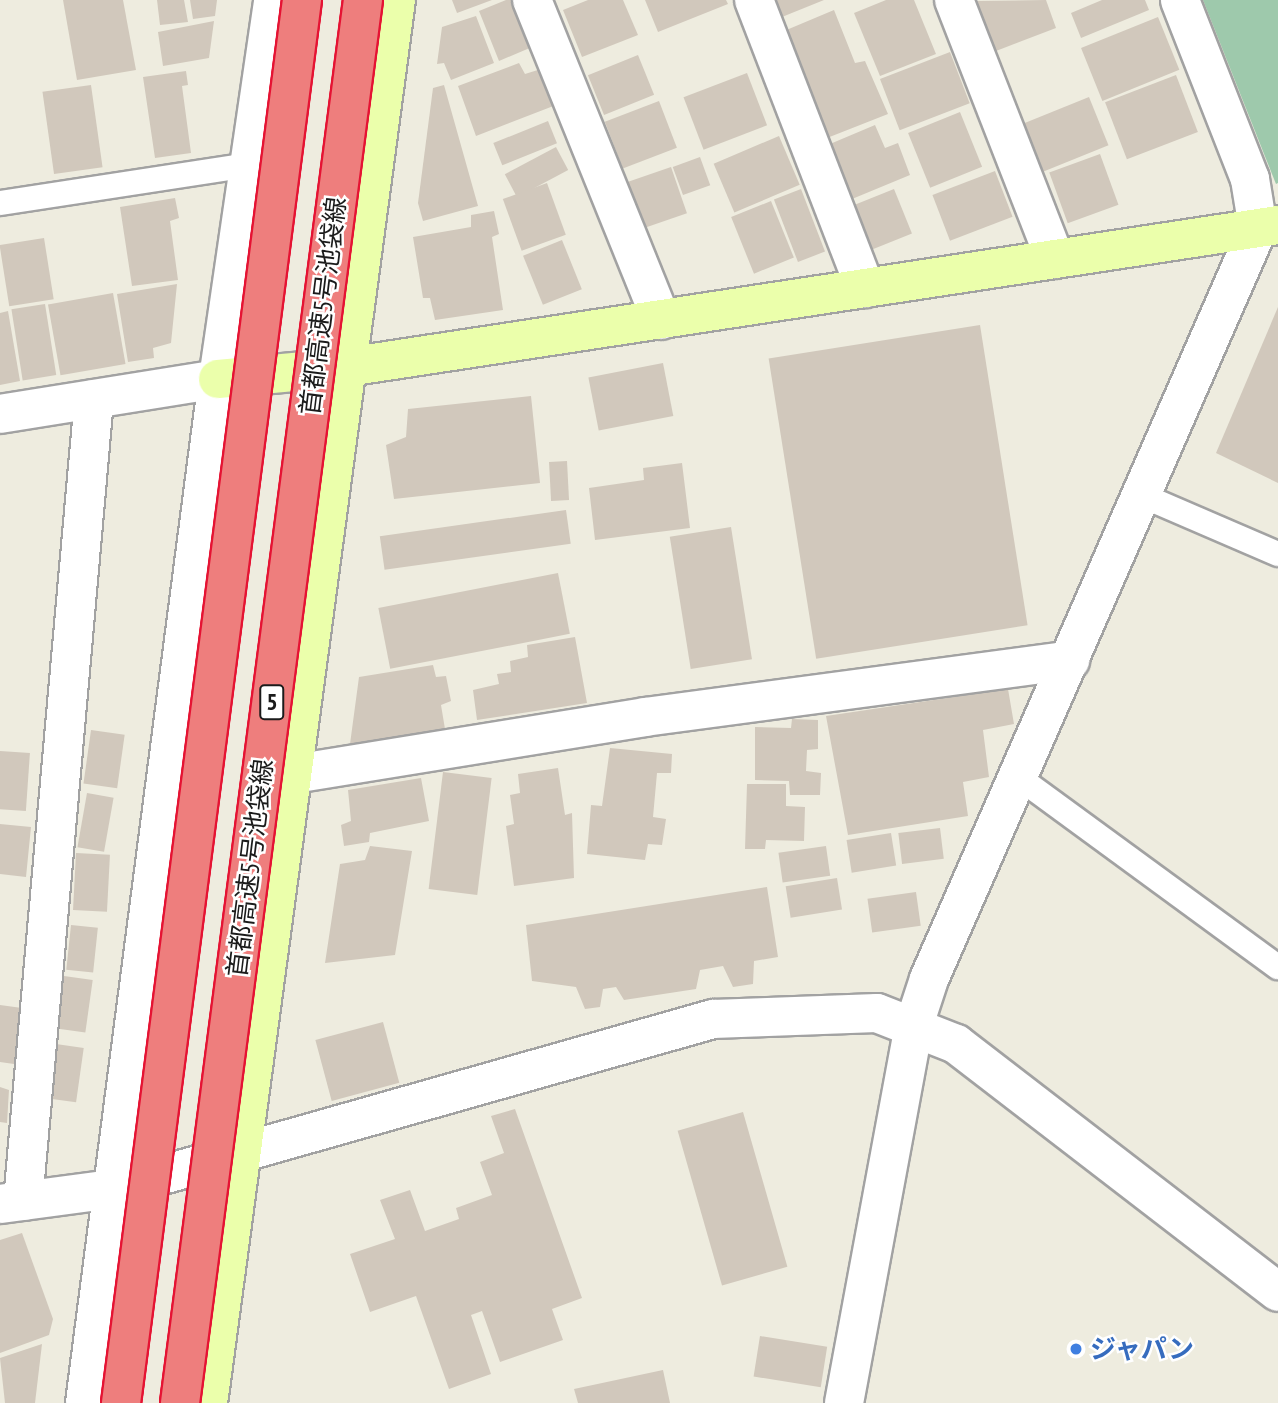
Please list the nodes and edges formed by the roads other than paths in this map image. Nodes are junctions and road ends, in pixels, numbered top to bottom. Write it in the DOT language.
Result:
graph roads {
  1 [pos="273,0"];
  2 [pos="302,0"];
  3 [pos="363,0"];
  4 [pos="396,0"];
  5 [pos="533,0"];
  6 [pos="754,0"];
  7 [pos="954,0"];
  8 [pos="1180,0"];
  9 [pos="249,165"];
  10 [pos="0,203"];
  11 [pos="1268,226"];
  12 [pos="1055,259"];
  13 [pos="865,288"];
  14 [pos="661,320"];
  15 [pos="347,368"];
  16 [pos="218,379"];
  17 [pos="94,399"];
  18 [pos="0,414"];
  19 [pos="1141,495"];
  20 [pos="1278,554"];
  21 [pos="1069,660"];
  22 [pos="294,774"];
  23 [pos="1018,777"];
  24 [pos="1278,967"];
  25 [pos="914,1025"];
  26 [pos="242,1150"];
  27 [pos="113,1189"];
  28 [pos="12,1203"];
  29 [pos="1278,1292"];
  30 [pos="85,1403"];
  31 [pos="121,1403"];
  32 [pos="180,1403"];
  33 [pos="208,1403"];
  34 [pos="844,1403"];
  1 -- 9 [label="street"];
  2 -- 31 [label="highway, bridge"];
  3 -- 32 [label="highway, 首都高速5号池袋線 / 5, bridge"];
  4 -- 15 [label="street"];
  5 -- 14 [label="street"];
  6 -- 13 [label="street"];
  7 -- 12 [label="street"];
  8 -- 11 [label="street"];
  9 -- 10 [label="lane"];
  9 -- 16 [label="street"];
  11 -- 12 [label="street"];
  11 -- 19 [label="street"];
  12 -- 13 [label="street"];
  13 -- 14 [label="street"];
  14 -- 15 [label="street"];
  15 -- 16 [label="street"];
  15 -- 22 [label="street"];
  16 -- 17 [label="street"];
  16 -- 27 [label="street"];
  17 -- 18 [label="street"];
  17 -- 28 [label="street"];
  19 -- 20 [label="lane"];
  19 -- 21 [label="street"];
  21 -- 22 [label="street"];
  21 -- 23 [label="street"];
  22 -- 26 [label="street"];
  23 -- 24 [label="lane"];
  23 -- 25 [label="street"];
  25 -- 26 [label="street"];
  25 -- 29 [label="street"];
  25 -- 34 [label="street"];
  26 -- 27 [label="street"];
  26 -- 33 [label="street"];
  27 -- 28 [label="street"];
  27 -- 30 [label="street"];
}
